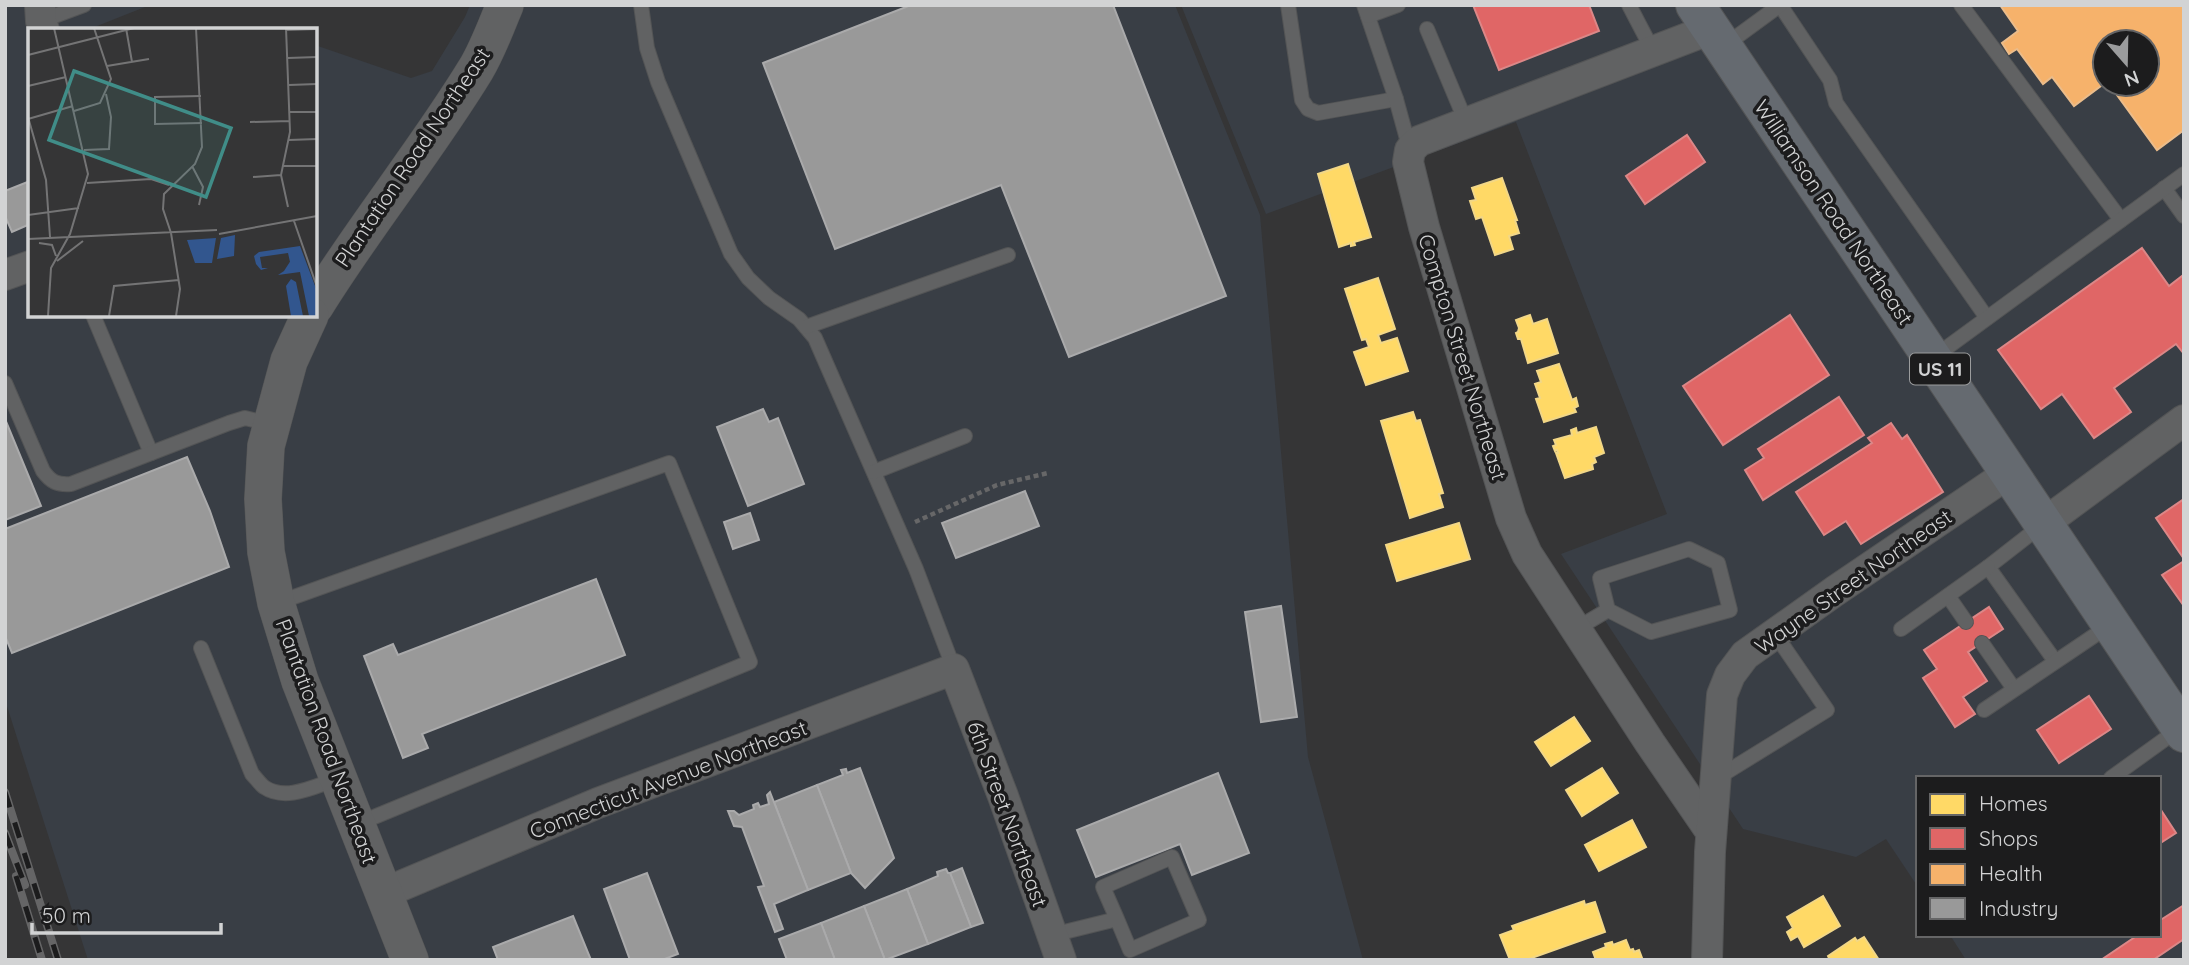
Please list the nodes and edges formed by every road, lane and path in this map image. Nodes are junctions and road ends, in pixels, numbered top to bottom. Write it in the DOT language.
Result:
graph roads {
  1 [pos="84,5"];
  2 [pos="505,5"];
  3 [pos="641,5"];
  4 [pos="1289,5"];
  5 [pos="1398,5"];
  6 [pos="1629,5"];
  7 [pos="1780,5"];
  8 [pos="1961,5"];
  9 [pos="1366,11"];
  10 [pos="41,19"];
  11 [pos="1710,27"];
  12 [pos="1427,29"];
  13 [pos="1653,51"];
  14 [pos="1396,99"];
  15 [pos="1466,122"];
  16 [pos="1410,150"];
  17 [pos="2184,174"];
  18 [pos="2164,188"];
  19 [pos="2184,216"];
  20 [pos="2121,220"];
  21 [pos="1008,255"];
  22 [pos="28,266"];
  23 [pos="5,275"];
  24 [pos="317,300"];
  25 [pos="94,317"];
  26 [pos="307,317"];
  27 [pos="1987,318"];
  28 [pos="806,327"];
  29 [pos="1932,358"];
  30 [pos="5,383"];
  31 [pos="2184,420"];
  32 [pos="271,425"];
  33 [pos="965,436"];
  34 [pos="151,453"];
  35 [pos="874,472"];
  36 [pos="1048,472"];
  37 [pos="2009,473"];
  38 [pos="2043,524"];
  39 [pos="899,531"];
  40 [pos="1988,566"];
  41 [pos="1948,596"];
  42 [pos="276,603"];
  43 [pos="1608,610"];
  44 [pos="1966,622"];
  45 [pos="2111,625"];
  46 [pos="1576,629"];
  47 [pos="1901,629"];
  48 [pos="1775,634"];
  49 [pos="1982,643"];
  50 [pos="201,648"];
  51 [pos="2055,662"];
  52 [pos="954,669"];
  53 [pos="2014,689"];
  54 [pos="1984,710"];
  55 [pos="2182,731"];
  56 [pos="2114,776"];
  57 [pos="338,778"];
  58 [pos="1717,778"];
  59 [pos="357,824"];
  60 [pos="1712,832"];
  61 [pos="384,893"];
  62 [pos="1117,919"];
  63 [pos="1056,947"];
  64 [pos="410,960"];
  65 [pos="1707,960"];
  1 -- 10 [label="lane"];
  2 -- 24 [label="street, Plantation Road Northeast"];
  3 -- 28 [label="lane"];
  4 -- 14 [label="lane"];
  5 -- 9 [label="lane"];
  6 -- 13 [label="lane"];
  7 -- 11 [label="lane"];
  7 -- 27 [label="lane"];
  8 -- 20 [label="lane"];
  9 -- 14 [label="lane"];
  11 -- 13 [label="street"];
  11 -- 29 [label="main road, Williamson Road Northeast / US 11"];
  12 -- 15 [label="lane"];
  13 -- 15 [label="street"];
  14 -- 16 [label="lane"];
  15 -- 16 [label="street"];
  16 -- 46 [label="street, Compton Street Northeast"];
  17 -- 18 [label="lane"];
  18 -- 19 [label="lane"];
  18 -- 20 [label="lane"];
  20 -- 27 [label="lane"];
  21 -- 28 [label="lane"];
  22 -- 23 [label="street"];
  25 -- 34 [label="lane"];
  26 -- 32 [label="street, Plantation Road Northeast"];
  27 -- 29 [label="lane"];
  28 -- 35 [label="lane"];
  29 -- 37 [label="main road, Williamson Road Northeast / US 11"];
  30 -- 34 [label="lane"];
  31 -- 38 [label="street"];
  32 -- 34 [label="lane"];
  32 -- 42 [label="street, Plantation Road Northeast"];
  33 -- 35 [label="lane"];
  35 -- 39 [label="lane"];
  36 -- 39 [label="path"];
  37 -- 38 [label="main road, Williamson Road Northeast / US 11"];
  37 -- 48 [label="street, Wayne Street Northeast"];
  38 -- 40 [label="lane"];
  38 -- 45 [label="main road, Williamson Road Northeast / US 11"];
  39 -- 52 [label="lane"];
  40 -- 41 [label="lane"];
  40 -- 51 [label="lane"];
  41 -- 44 [label="lane"];
  41 -- 47 [label="lane"];
  42 -- 57 [label="street, Plantation Road Northeast"];
  42 -- 59 [label="lane"];
  43 -- 43 [label="lane"];
  43 -- 46 [label="lane"];
  45 -- 51 [label="lane"];
  45 -- 55 [label="main road, Williamson Road Northeast / US 11"];
  46 -- 60 [label="street, Compton Street Northeast"];
  48 -- 58 [label="street, Wayne Street Northeast"];
  48 -- 58 [label="lane"];
  49 -- 53 [label="lane"];
  50 -- 57 [label="lane"];
  51 -- 53 [label="lane"];
  52 -- 61 [label="street, Connecticut Avenue Northeast"];
  52 -- 63 [label="street, 6th Street Northeast"];
  53 -- 54 [label="lane"];
  55 -- 56 [label="lane"];
  57 -- 59 [label="street, Plantation Road Northeast"];
  58 -- 60 [label="street, Wayne Street Northeast"];
  59 -- 61 [label="street, Plantation Road Northeast"];
  60 -- 65 [label="street, Wayne Street Northeast"];
  61 -- 64 [label="street, Plantation Road Northeast"];
  62 -- 62 [label="lane"];
  62 -- 63 [label="lane"];
}
